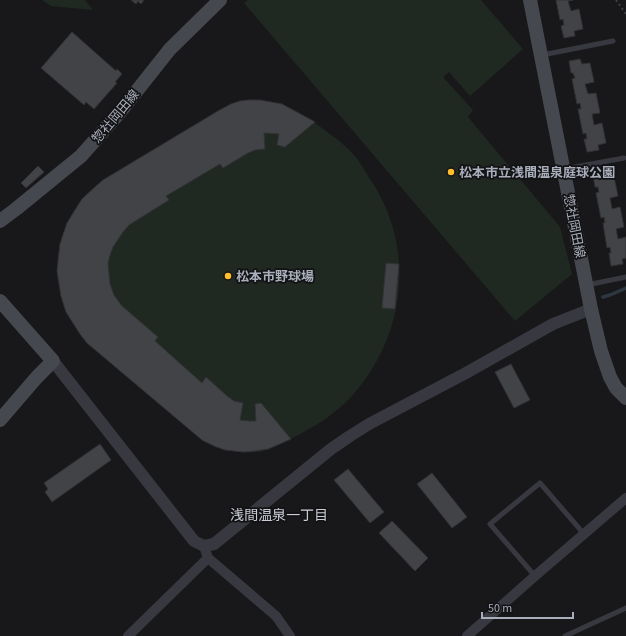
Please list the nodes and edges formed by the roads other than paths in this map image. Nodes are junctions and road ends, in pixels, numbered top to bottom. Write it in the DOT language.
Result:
graph roads {
  1 [pos="220,0"];
  2 [pos="530,0"];
  3 [pos="613,41"];
  4 [pos="541,55"];
  5 [pos="624,158"];
  6 [pos="564,170"];
  7 [pos="0,221"];
  8 [pos="626,277"];
  9 [pos="586,286"];
  10 [pos="0,302"];
  11 [pos="591,309"];
  12 [pos="53,361"];
  13 [pos="626,398"];
  14 [pos="0,420"];
  15 [pos="626,498"];
  16 [pos="584,534"];
  17 [pos="206,552"];
  18 [pos="535,576"];
  19 [pos="626,608"];
  20 [pos="128,636"];
  21 [pos="290,636"];
  22 [pos="467,636"];
  23 [pos="565,636"];
  1 -- 7 [label="main road, 惣社岡田線"];
  2 -- 4 [label="main road, 惣社岡田線"];
  3 -- 4 [label="lane"];
  4 -- 6 [label="main road, 惣社岡田線"];
  5 -- 6 [label="lane"];
  6 -- 9 [label="main road, 惣社岡田線"];
  8 -- 9 [label="lane"];
  9 -- 11 [label="main road, 惣社岡田線"];
  10 -- 12 [label="main road"];
  11 -- 13 [label="main road, 惣社岡田線"];
  11 -- 17 [label="street"];
  12 -- 14 [label="main road"];
  12 -- 17 [label="street"];
  15 -- 16 [label="street"];
  16 -- 18 [label="street"];
  16 -- 18 [label="lane"];
  17 -- 20 [label="street"];
  17 -- 21 [label="street"];
  18 -- 22 [label="street"];
  19 -- 23 [label="lane"];
}
